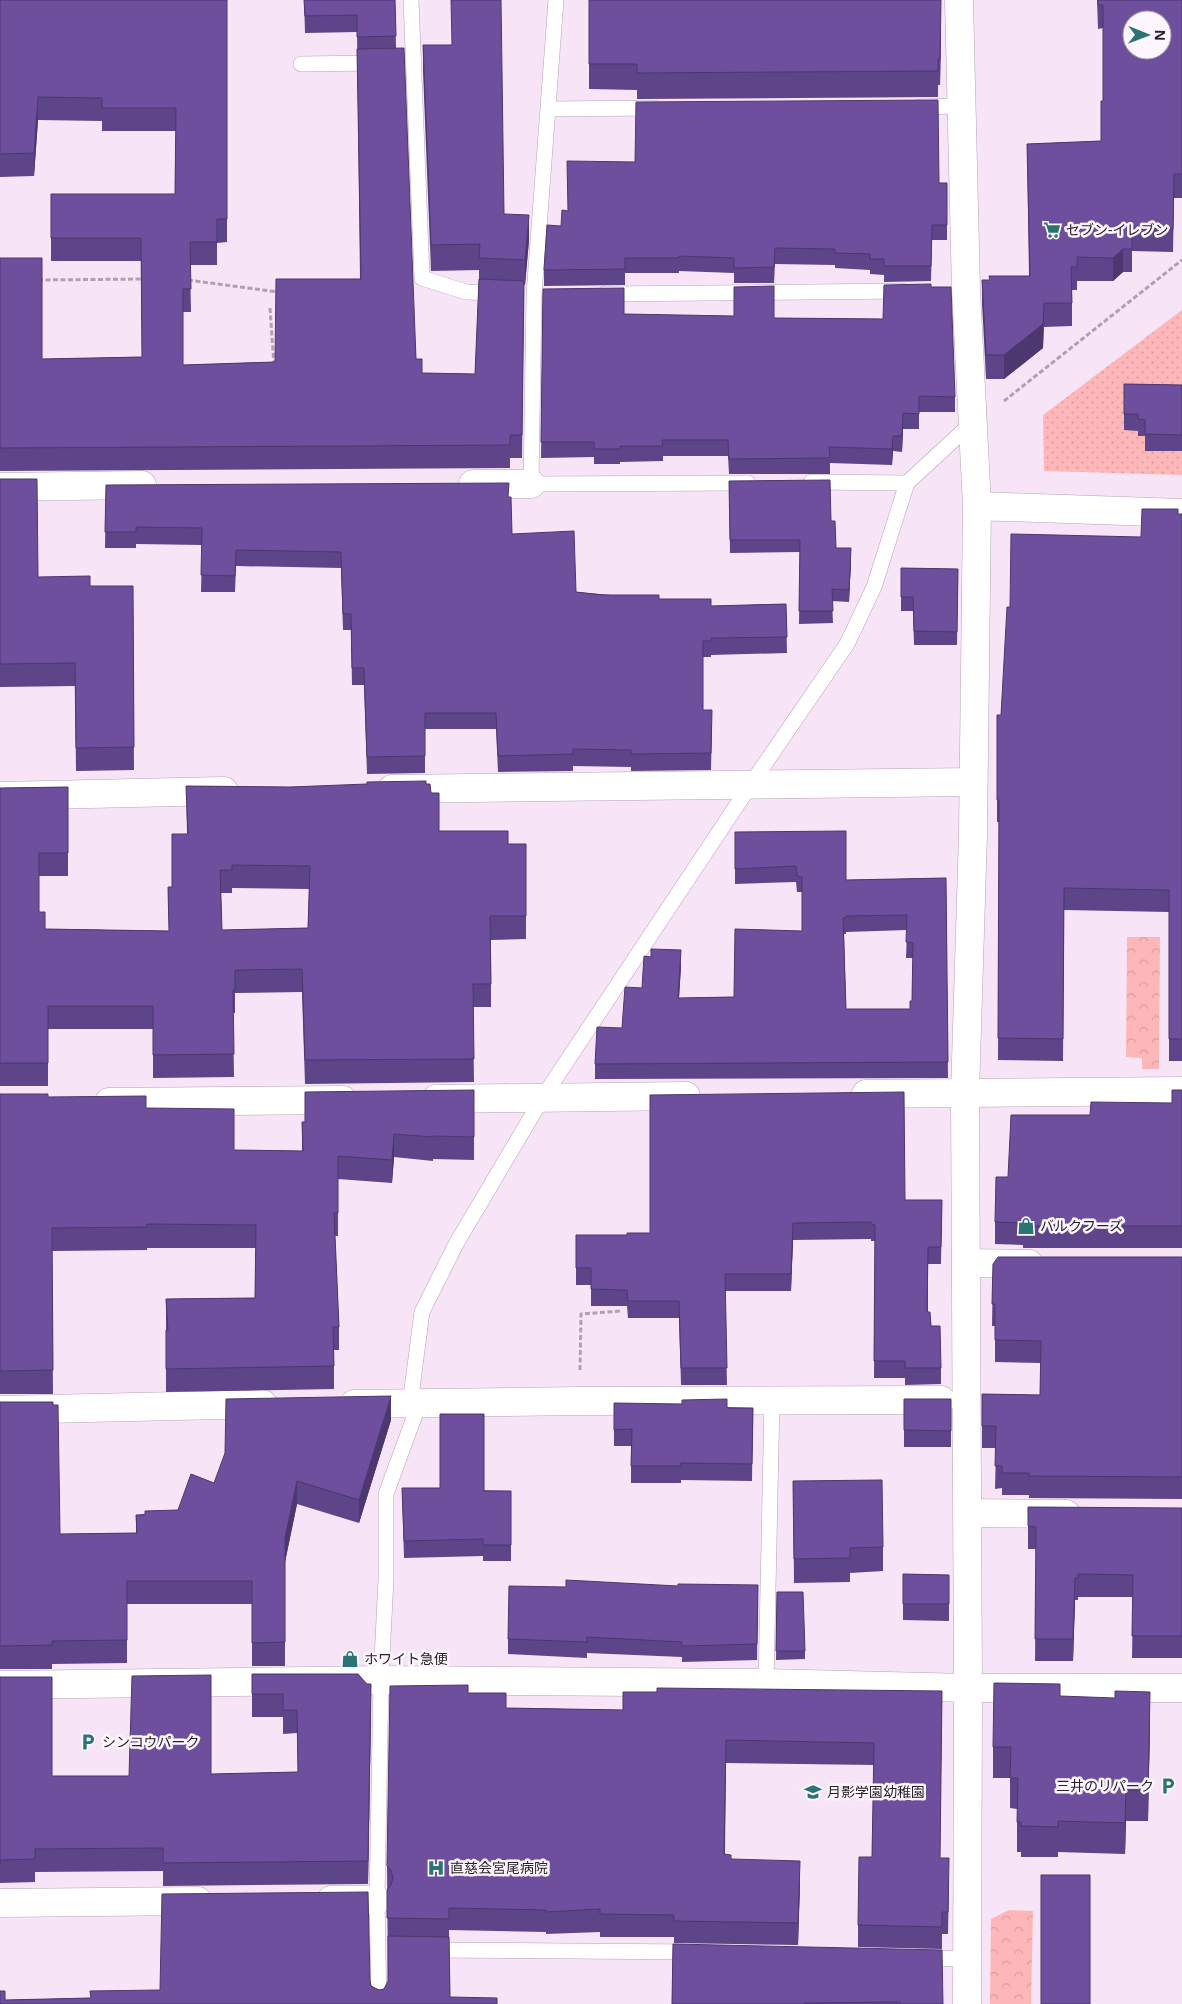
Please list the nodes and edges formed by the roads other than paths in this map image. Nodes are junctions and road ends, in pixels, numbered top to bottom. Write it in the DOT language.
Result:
graph roads {
  1 [pos="411,0"];
  2 [pos="556,0"];
  3 [pos="959,0"];
  4 [pos="414,62"];
  5 [pos="301,64"];
  6 [pos="961,106"];
  7 [pos="902,107"];
  8 [pos="667,108"];
  9 [pos="549,109"];
  10 [pos="917,290"];
  11 [pos="593,294"];
  12 [pos="539,295"];
  13 [pos="972,423"];
  14 [pos="766,482"];
  15 [pos="794,482"];
  16 [pos="907,483"];
  17 [pos="452,484"];
  18 [pos="531,484"];
  19 [pos="166,485"];
  20 [pos="0,487"];
  21 [pos="976,506"];
  22 [pos="1182,513"];
  23 [pos="973,782"];
  24 [pos="751,784"];
  25 [pos="368,789"];
  26 [pos="250,790"];
  27 [pos="0,796"];
  28 [pos="1182,1091"];
  29 [pos="964,1093"];
  30 [pos="837,1094"];
  31 [pos="710,1096"];
  32 [pos="543,1097"];
  33 [pos="414,1099"];
  34 [pos="365,1100"];
  35 [pos="89,1102"];
  36 [pos="966,1264"];
  37 [pos="1054,1264"];
  38 [pos="772,1400"];
  39 [pos="967,1400"];
  40 [pos="288,1404"];
  41 [pos="325,1404"];
  42 [pos="414,1404"];
  43 [pos="0,1410"];
  44 [pos="967,1513"];
  45 [pos="1094,1514"];
  46 [pos="381,1680"];
  47 [pos="766,1683"];
  48 [pos="0,1684"];
  49 [pos="968,1688"];
  50 [pos="1182,1688"];
  51 [pos="307,1900"];
  52 [pos="377,1900"];
  53 [pos="218,1901"];
  54 [pos="0,1903"];
  55 [pos="419,1950"];
  56 [pos="708,1953"];
  57 [pos="907,1958"];
  58 [pos="967,1959"];
  59 [pos="379,2004"];
  60 [pos="967,2004"];
  1 -- 4 [label="lane"];
  2 -- 9 [label="lane"];
  3 -- 6 [label="street"];
  4 -- 5 [label="lane"];
  4 -- 12 [label="lane"];
  6 -- 7 [label="lane"];
  6 -- 13 [label="street"];
  8 -- 9 [label="lane"];
  9 -- 12 [label="lane"];
  10 -- 11 [label="lane"];
  12 -- 18 [label="lane"];
  13 -- 16 [label="lane"];
  13 -- 21 [label="street"];
  14 -- 18 [label="lane"];
  15 -- 16 [label="lane"];
  16 -- 24 [label="lane"];
  17 -- 18 [label="street"];
  19 -- 20 [label="street"];
  21 -- 22 [label="street"];
  21 -- 23 [label="street"];
  23 -- 24 [label="street"];
  23 -- 29 [label="street"];
  24 -- 25 [label="street"];
  24 -- 32 [label="lane"];
  26 -- 27 [label="street"];
  28 -- 29 [label="street"];
  29 -- 30 [label="street"];
  29 -- 36 [label="street"];
  31 -- 32 [label="street"];
  32 -- 33 [label="street"];
  32 -- 42 [label="lane"];
  34 -- 35 [label="street"];
  36 -- 37 [label="street"];
  36 -- 39 [label="street"];
  38 -- 39 [label="street"];
  38 -- 42 [label="street"];
  38 -- 47 [label="lane"];
  39 -- 44 [label="street"];
  40 -- 43 [label="street"];
  41 -- 42 [label="street"];
  42 -- 46 [label="lane"];
  44 -- 45 [label="street"];
  44 -- 49 [label="street"];
  46 -- 47 [label="street"];
  46 -- 48 [label="street"];
  46 -- 52 [label="lane"];
  47 -- 49 [label="street"];
  49 -- 50 [label="street"];
  49 -- 58 [label="street"];
  51 -- 52 [label="street"];
  52 -- 59 [label="lane"];
  53 -- 54 [label="street"];
  55 -- 56 [label="lane"];
  57 -- 58 [label="lane"];
  58 -- 60 [label="street"];
}
